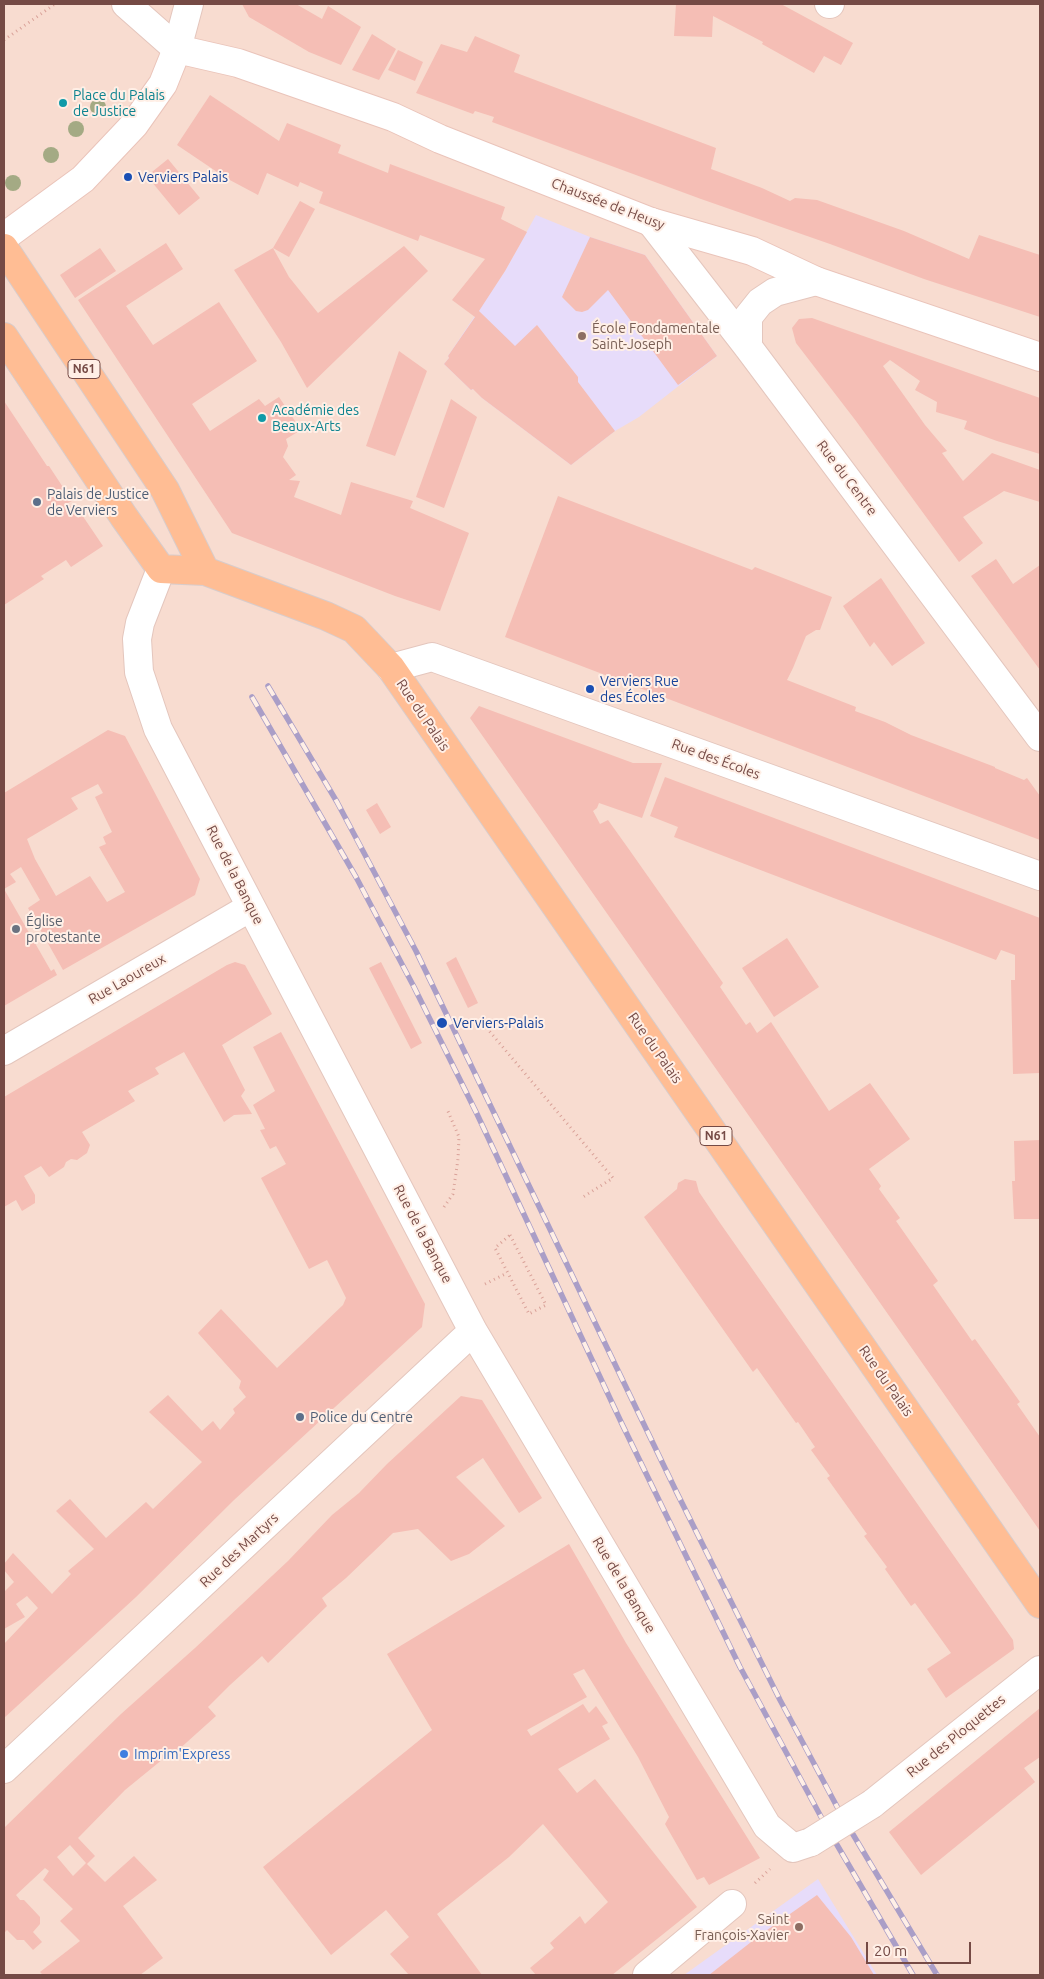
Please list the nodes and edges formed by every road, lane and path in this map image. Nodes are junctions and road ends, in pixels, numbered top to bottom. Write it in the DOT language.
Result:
graph roads {
  1 [pos="55,4"];
  2 [pos="126,4"];
  3 [pos="189,4"];
  4 [pos="4,40"];
  5 [pos="177,49"];
  6 [pos="651,222"];
  7 [pos="4,237"];
  8 [pos="4,248"];
  9 [pos="816,280"];
  10 [pos="4,337"];
  11 [pos="748,347"];
  12 [pos="1040,357"];
  13 [pos="162,569"];
  14 [pos="205,571"];
  15 [pos="391,668"];
  16 [pos="1040,737"];
  17 [pos="1040,876"];
  18 [pos="251,907"];
  19 [pos="480,1020"];
  20 [pos="4,1051"];
  21 [pos="447,1108"];
  22 [pos="583,1197"];
  23 [pos="424,1236"];
  24 [pos="520,1257"];
  25 [pos="473,1331"];
  26 [pos="1040,1604"];
  27 [pos="1040,1670"];
  28 [pos="4,1769"];
  29 [pos="802,1845"];
  30 [pos="732,1904"];
  31 [pos="647,1975"];
  1 -- 4 [label="path"];
  2 -- 5 [label="street"];
  3 -- 5 [label="street"];
  5 -- 6 [label="street, Chaussée de Heusy"];
  5 -- 7 [label="street"];
  6 -- 9 [label="street, Chaussée de Heusy"];
  6 -- 11 [label="street, Rue du Centre"];
  8 -- 14 [label="main road, N61"];
  9 -- 11 [label="street"];
  9 -- 12 [label="street, Chaussée de Heusy"];
  10 -- 13 [label="main road"];
  11 -- 16 [label="street, Rue du Centre"];
  13 -- 14 [label="main road, N61"];
  13 -- 18 [label="street, Rue de la Banque"];
  14 -- 15 [label="main road, Rue du Palais / N61"];
  15 -- 17 [label="street, Rue des Écoles"];
  15 -- 26 [label="main road, Rue du Palais / N61"];
  18 -- 20 [label="street, Rue Laoureux"];
  18 -- 23 [label="street, Rue de la Banque"];
  19 -- 22 [label="path"];
  21 -- 23 [label="path"];
  23 -- 25 [label="street, Rue de la Banque"];
  24 -- 24 [label="path"];
  25 -- 28 [label="street, Rue des Martyrs"];
  25 -- 29 [label="street, Rue de la Banque"];
  27 -- 29 [label="street, Rue des Ploquettes, bridge"];
  29 -- 30 [label="path"];
  30 -- 31 [label="street"];
}
